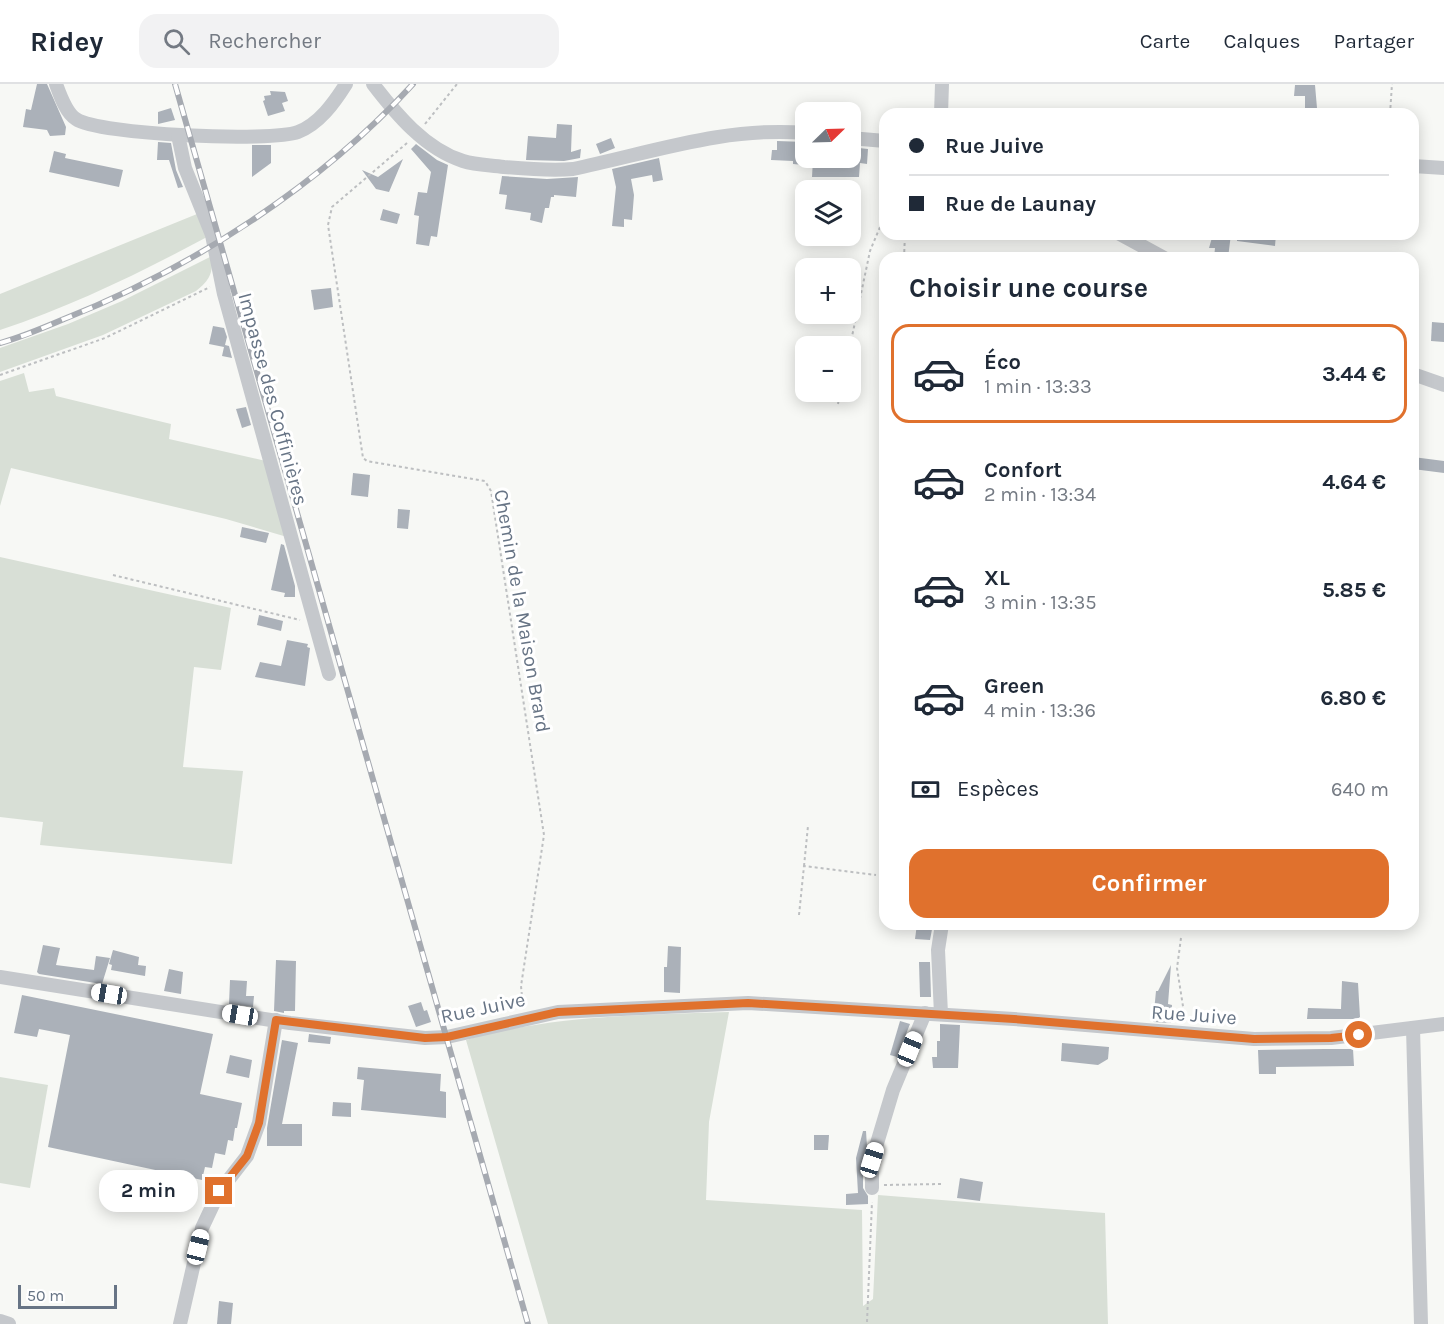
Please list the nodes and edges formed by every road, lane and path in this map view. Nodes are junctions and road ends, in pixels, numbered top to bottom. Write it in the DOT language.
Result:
graph roads {
  1 [pos="56,84"];
  2 [pos="346,84"];
  3 [pos="373,84"];
  4 [pos="457,84"];
  5 [pos="942,84"];
  6 [pos="1392,84"];
  7 [pos="941,108"];
  8 [pos="1390,108"];
  9 [pos="795,132"];
  10 [pos="418,133"];
  11 [pos="178,135"];
  12 [pos="861,139"];
  13 [pos="879,140"];
  14 [pos="1419,166"];
  15 [pos="1444,168"];
  16 [pos="879,229"];
  17 [pos="1131,240"];
  18 [pos="1153,252"];
  19 [pos="220,280"];
  20 [pos="852,336"];
  21 [pos="0,375"];
  22 [pos="1419,376"];
  23 [pos="1444,385"];
  24 [pos="113,575"];
  25 [pos="315,623"];
  26 [pos="329,674"];
  27 [pos="808,826"];
  28 [pos="804,866"];
  29 [pos="876,875"];
  30 [pos="799,915"];
  31 [pos="941,930"];
  32 [pos="1181,938"];
  33 [pos="0,977"];
  34 [pos="925,1013"];
  35 [pos="941,1014"];
  36 [pos="524,1019"];
  37 [pos="276,1020"];
  38 [pos="1444,1024"];
  39 [pos="1413,1028"];
  40 [pos="1187,1034"];
  41 [pos="941,1184"];
  42 [pos="872,1185"];
  43 [pos="0,1322"];
  44 [pos="867,1322"];
  45 [pos="9,1324"];
  46 [pos="180,1324"];
  47 [pos="1421,1324"];
  1 -- 11 [label="street"];
  2 -- 11 [label="street"];
  3 -- 10 [label="street"];
  4 -- 10 [label="path"];
  5 -- 7 [label="street"];
  6 -- 8 [label="path"];
  9 -- 10 [label="street"];
  10 -- 36 [label="path, Chemin de la Maison Brard"];
  11 -- 19 [label="street, Impasse des Coffinières"];
  12 -- 13 [label="street"];
  14 -- 15 [label="street"];
  16 -- 20 [label="path"];
  17 -- 18 [label="street"];
  19 -- 21 [label="path"];
  19 -- 25 [label="street, Impasse des Coffinières"];
  22 -- 23 [label="street"];
  24 -- 25 [label="path"];
  25 -- 26 [label="street, Impasse des Coffinières"];
  27 -- 28 [label="path"];
  28 -- 29 [label="path"];
  28 -- 30 [label="path"];
  31 -- 35 [label="street"];
  32 -- 40 [label="path"];
  33 -- 37 [label="street, Rue Juive"];
  34 -- 35 [label="street, Rue Juive"];
  34 -- 36 [label="street, Rue Juive"];
  34 -- 42 [label="street"];
  35 -- 40 [label="street, Rue Juive"];
  36 -- 37 [label="street, Rue Juive"];
  37 -- 46 [label="street"];
  38 -- 39 [label="street, Rue Juive"];
  39 -- 40 [label="street, Rue Juive"];
  39 -- 47 [label="street"];
  41 -- 42 [label="path"];
  42 -- 44 [label="path"];
  43 -- 45 [label="street"];
}
